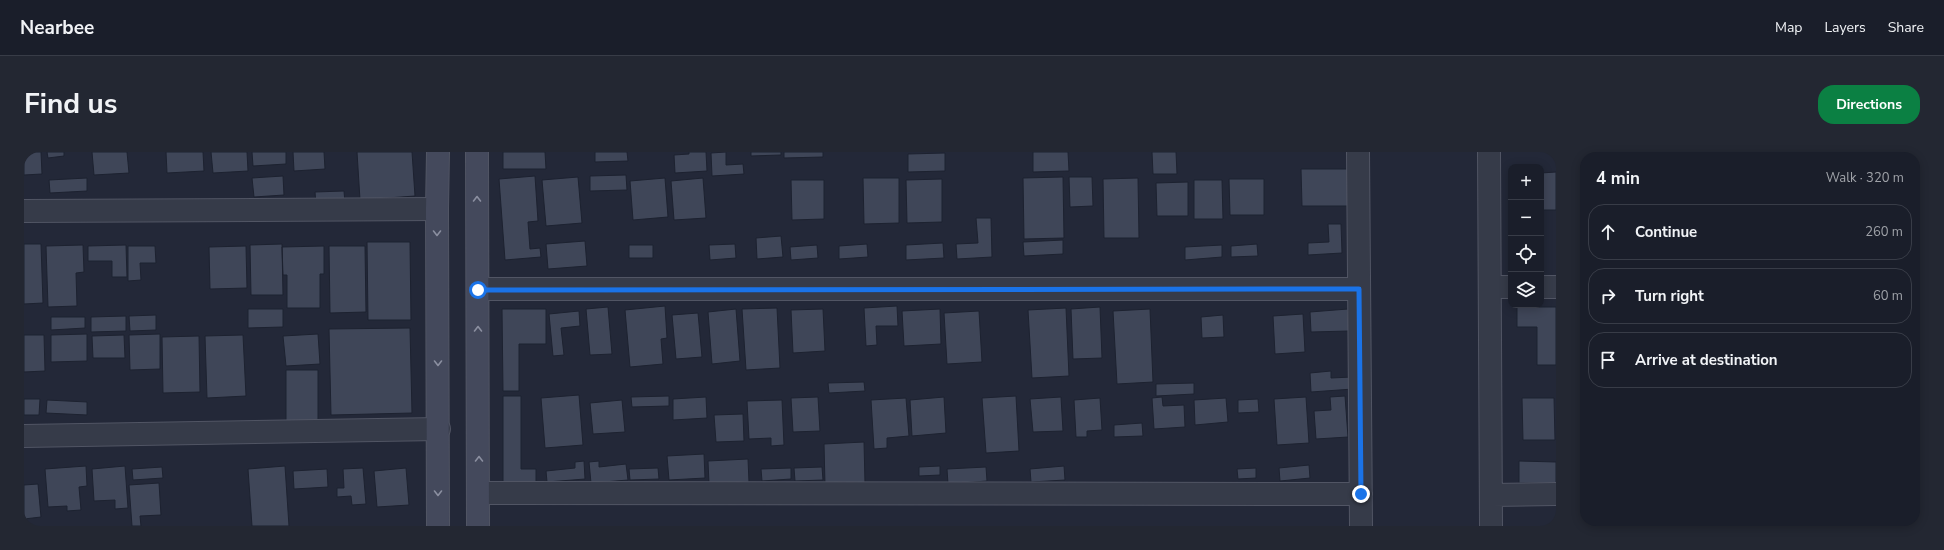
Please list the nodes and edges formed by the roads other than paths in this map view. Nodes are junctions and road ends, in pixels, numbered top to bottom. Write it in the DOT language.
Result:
graph roads {
  1 [pos="438,152"];
  2 [pos="477,152"];
  3 [pos="1358,152"];
  4 [pos="1489,152"];
  5 [pos="437,209"];
  6 [pos="24,211"];
  7 [pos="1501,287"];
  8 [pos="1544,287"];
  9 [pos="1556,287"];
  10 [pos="1359,289"];
  11 [pos="478,290"];
  12 [pos="438,429"];
  13 [pos="24,436"];
  14 [pos="479,493"];
  15 [pos="1361,494"];
  16 [pos="1556,494"];
  17 [pos="1491,495"];
  18 [pos="438,526"];
  19 [pos="478,526"];
  20 [pos="1361,526"];
  21 [pos="1491,526"];
  1 -- 5 [label="street"];
  11 -- 2 [label="street, one-way"];
  3 -- 10 [label="street"];
  4 -- 7 [label="street"];
  5 -- 6 [label="street"];
  5 -- 12 [label="street, one-way"];
  7 -- 17 [label="street"];
  8 -- 9 [label="street"];
  10 -- 11 [label="street"];
  10 -- 15 [label="street"];
  14 -- 11 [label="street, one-way"];
  12 -- 13 [label="street"];
  12 -- 18 [label="street, one-way"];
  14 -- 15 [label="street"];
  14 -- 19 [label="street"];
  15 -- 20 [label="street"];
  16 -- 17 [label="street"];
  17 -- 21 [label="street"];
}
